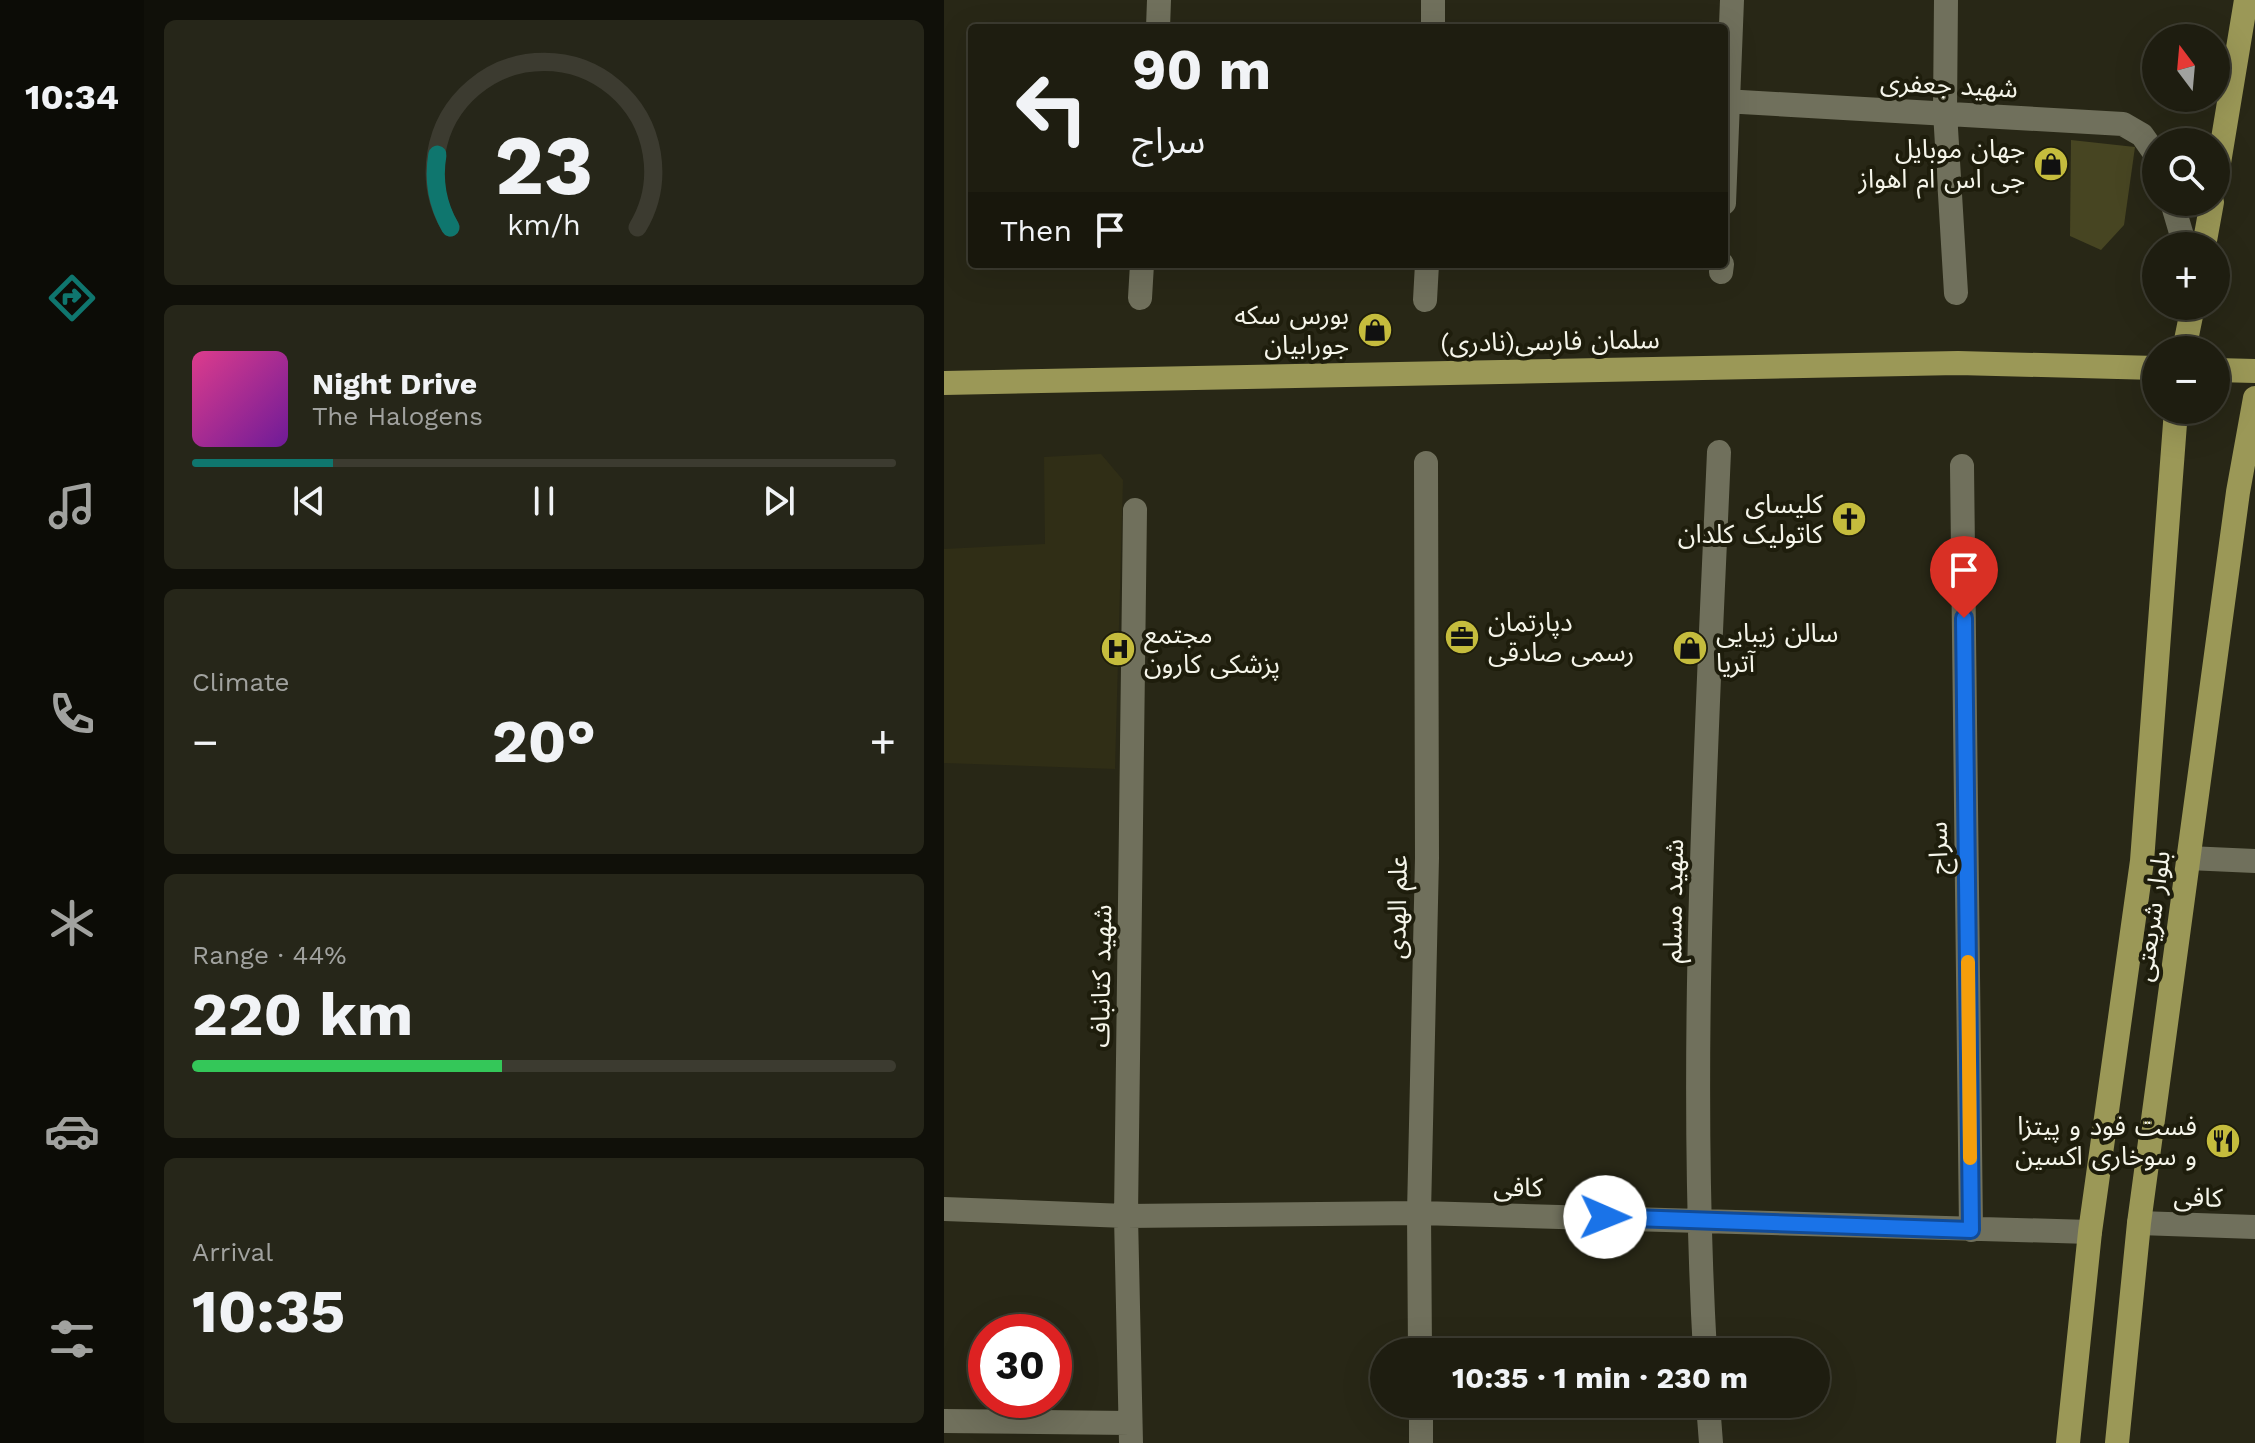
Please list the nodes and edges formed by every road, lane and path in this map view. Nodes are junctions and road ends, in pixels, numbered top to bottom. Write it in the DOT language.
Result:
graph roads {
  1 [pos="1159,0"];
  2 [pos="1433,0"];
  3 [pos="1732,0"];
  4 [pos="1946,0"];
  5 [pos="2246,0"];
  6 [pos="1158,24"];
  7 [pos="1433,24"];
  8 [pos="1728,67"];
  9 [pos="1728,101"];
  10 [pos="1945,112"];
  11 [pos="2225,128"];
  12 [pos="2142,135"];
  13 [pos="1142,268"];
  14 [pos="1427,268"];
  15 [pos="1956,293"];
  16 [pos="1140,298"];
  17 [pos="1425,300"];
  18 [pos="2142,368"];
  19 [pos="2230,370"];
  20 [pos="2255,371"];
  21 [pos="944,383"];
  22 [pos="2255,398"];
  23 [pos="2175,424"];
  24 [pos="1719,452"];
  25 [pos="1426,463"];
  26 [pos="1962,466"];
  27 [pos="1135,510"];
  28 [pos="2188,858"];
  29 [pos="2255,861"];
  30 [pos="944,1209"];
  31 [pos="1419,1213"];
  32 [pos="1126,1216"];
  33 [pos="1698,1219"];
  34 [pos="2139,1223"];
  35 [pos="2255,1227"];
  36 [pos="1971,1230"];
  37 [pos="2090,1232"];
  38 [pos="1420,1338"];
  39 [pos="1704,1338"];
  40 [pos="1421,1418"];
  41 [pos="1709,1418"];
  42 [pos="944,1421"];
  43 [pos="1131,1433"];
  44 [pos="1421,1443"];
  45 [pos="1711,1443"];
  46 [pos="2068,1443"];
  47 [pos="2117,1443"];
  1 -- 6 [label="street"];
  2 -- 7 [label="street"];
  3 -- 8 [label="street"];
  4 -- 10 [label="street"];
  5 -- 11 [label="main road"];
  9 -- 10 [label="street, شهید جعفری"];
  10 -- 12 [label="street, شهید جعفری"];
  10 -- 15 [label="street"];
  13 -- 16 [label="street"];
  14 -- 17 [label="street"];
  18 -- 21 [label="main road, سلمان فارسی(نادری)"];
  19 -- 20 [label="main road"];
  22 -- 28 [label="main road, بلوار شریعتی"];
  23 -- 37 [label="main road, بلوار شریعتی"];
  24 -- 33 [label="street, شهید مسلم"];
  25 -- 31 [label="street, علم الهدی"];
  26 -- 36 [label="street, سراج"];
  27 -- 32 [label="street, شهید کتانباف"];
  28 -- 29 [label="street"];
  28 -- 34 [label="main road, بلوار شریعتی"];
  30 -- 32 [label="street, کافی"];
  31 -- 32 [label="street, کافی"];
  31 -- 33 [label="street, کافی"];
  31 -- 38 [label="street, علم الهدی"];
  32 -- 43 [label="street, شهید کتانباف"];
  33 -- 36 [label="street, کافی"];
  33 -- 39 [label="street, شهید مسلم"];
  34 -- 35 [label="street, کافی"];
  34 -- 47 [label="main road, بلوار شریعتی"];
  36 -- 37 [label="street, کافی"];
  37 -- 46 [label="main road, بلوار شریعتی"];
  40 -- 44 [label="street"];
  41 -- 45 [label="street"];
  42 -- 43 [label="street"];
}
